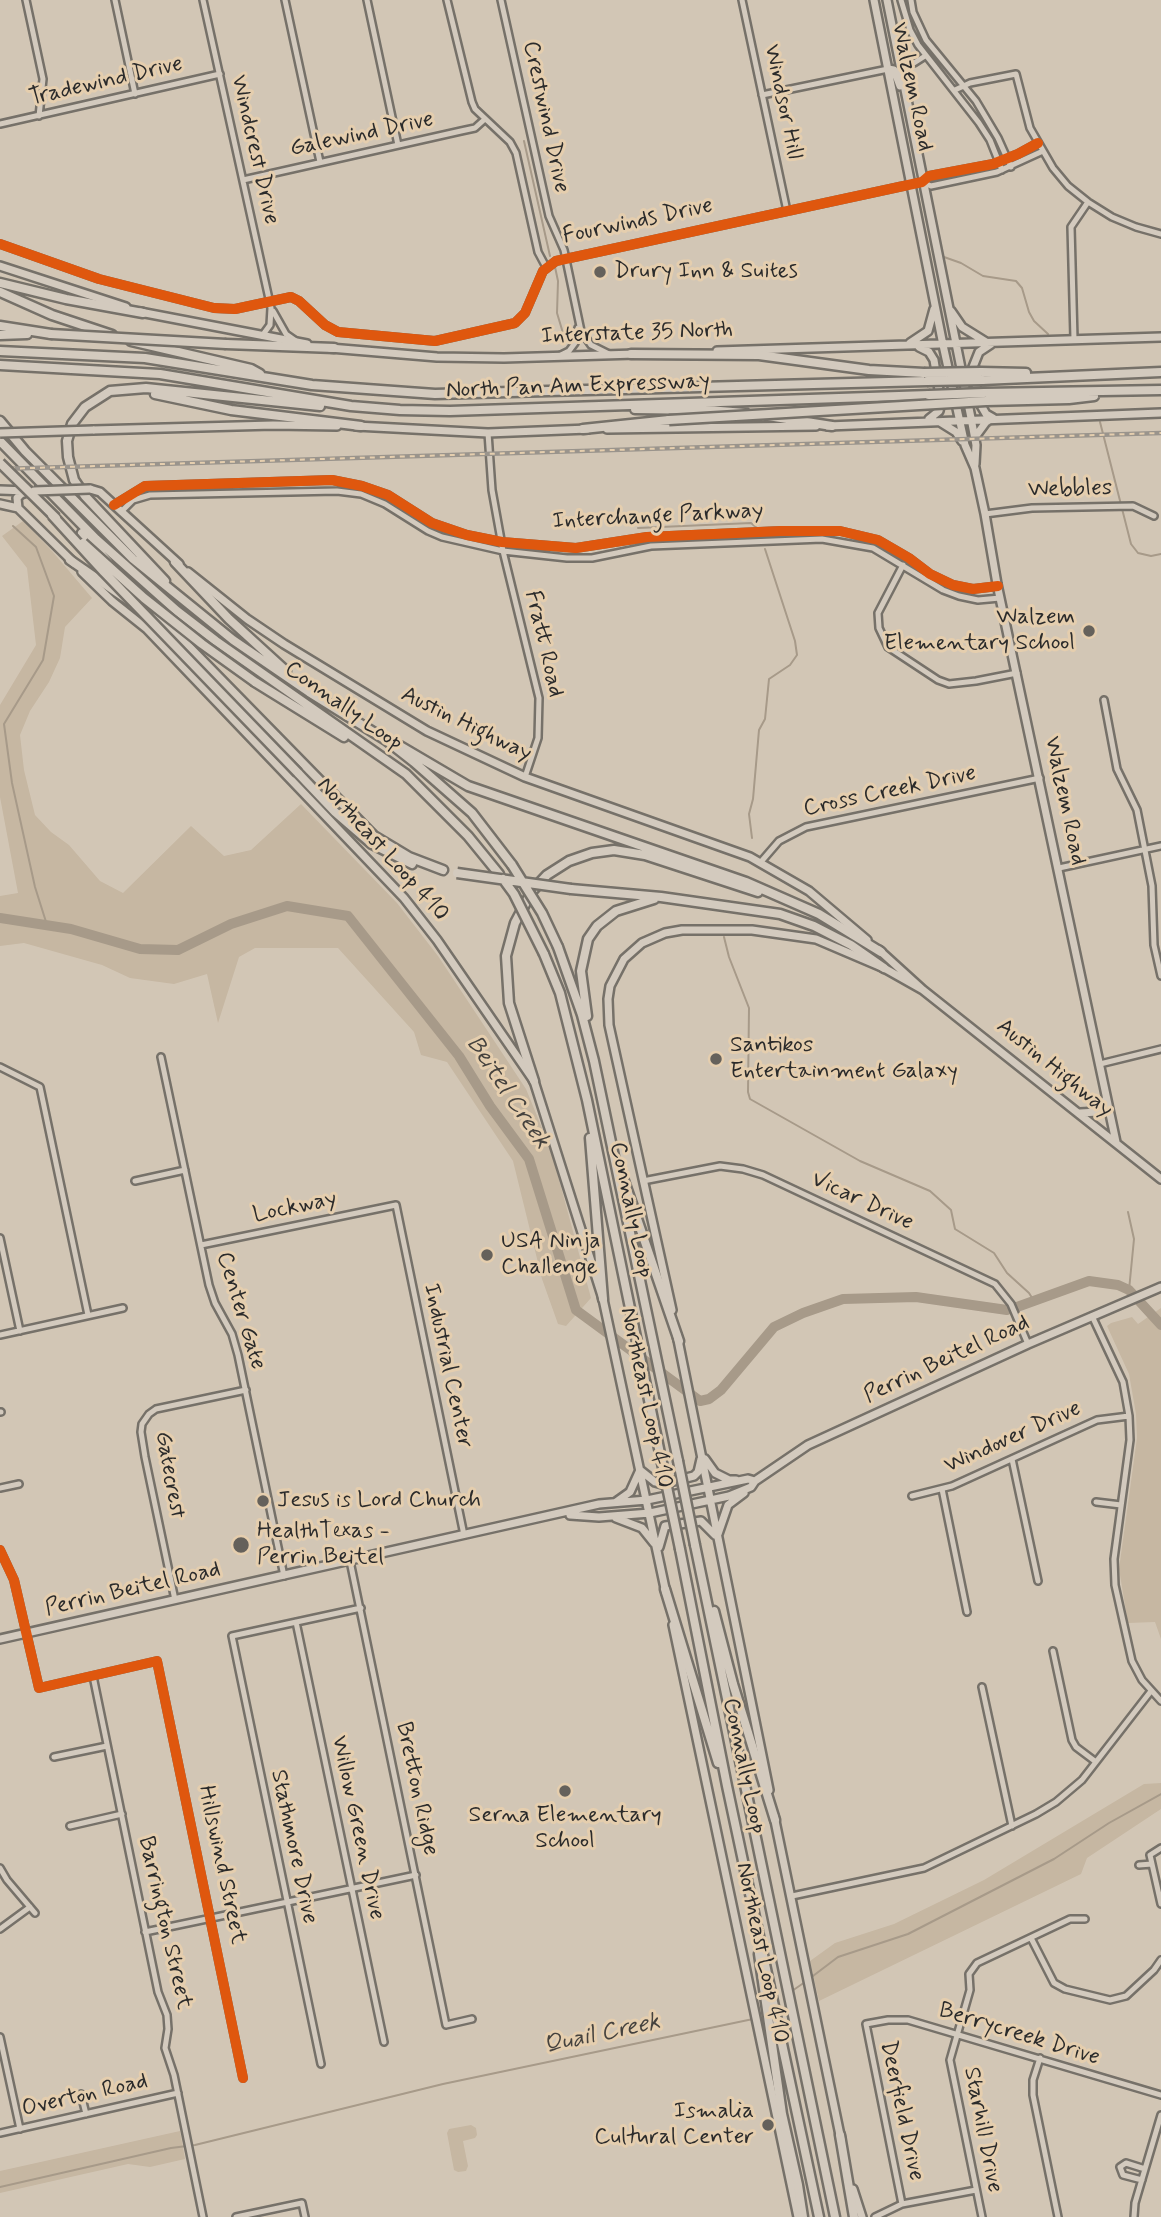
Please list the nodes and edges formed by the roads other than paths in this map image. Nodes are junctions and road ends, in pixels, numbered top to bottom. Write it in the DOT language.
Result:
graph roads {
  1 [pos="26,0"];
  2 [pos="115,0"];
  3 [pos="202,0"];
  4 [pos="285,0"];
  5 [pos="367,0"];
  6 [pos="447,0"];
  7 [pos="501,0"];
  8 [pos="742,0"];
  9 [pos="874,0"];
  10 [pos="887,0"];
  11 [pos="901,0"];
  12 [pos="911,0"];
  13 [pos="925,56"];
  14 [pos="899,58"];
  15 [pos="888,69"];
  16 [pos="220,74"];
  17 [pos="963,85"];
  18 [pos="955,90"];
  19 [pos="135,94"];
  20 [pos="762,95"];
  21 [pos="909,110"];
  22 [pos="39,116"];
  23 [pos="485,119"];
  24 [pos="0,124"];
  25 [pos="1038,143"];
  26 [pos="398,145"];
  27 [pos="1042,151"];
  28 [pos="1007,159"];
  29 [pos="320,162"];
  30 [pos="998,162"];
  31 [pos="1011,167"];
  32 [pos="1002,170"];
  33 [pos="243,180"];
  34 [pos="922,182"];
  35 [pos="912,184"];
  36 [pos="1088,202"];
  37 [pos="787,211"];
  38 [pos="1161,233"];
  39 [pos="0,244"];
  40 [pos="566,258"];
  41 [pos="0,266"];
  42 [pos="547,267"];
  43 [pos="0,284"];
  44 [pos="0,292"];
  45 [pos="946,301"];
  46 [pos="271,304"];
  47 [pos="935,305"];
  48 [pos="143,313"];
  49 [pos="579,322"];
  50 [pos="0,326"];
  51 [pos="51,334"];
  52 [pos="0,335"];
  53 [pos="261,337"];
  54 [pos="1161,337"];
  55 [pos="1074,339"];
  56 [pos="297,342"];
  57 [pos="990,343"];
  58 [pos="955,344"];
  59 [pos="908,345"];
  60 [pos="943,345"];
  61 [pos="334,348"];
  62 [pos="0,351"];
  63 [pos="631,354"];
  64 [pos="610,355"];
  65 [pos="558,356"];
  66 [pos="0,365"];
  67 [pos="1161,372"];
  68 [pos="266,377"];
  69 [pos="925,377"];
  70 [pos="121,389"];
  71 [pos="1161,390"];
  72 [pos="985,397"];
  73 [pos="351,406"];
  74 [pos="597,407"];
  75 [pos="1161,413"];
  76 [pos="971,418"];
  77 [pos="993,418"];
  78 [pos="960,419"];
  79 [pos="936,420"];
  80 [pos="0,421"];
  81 [pos="926,421"];
  82 [pos="361,426"];
  83 [pos="831,426"];
  84 [pos="583,429"];
  85 [pos="0,433"];
  86 [pos="488,433"];
  87 [pos="975,437"];
  88 [pos="3,444"];
  89 [pos="965,445"];
  90 [pos="0,463"];
  91 [pos="975,468"];
  92 [pos="0,490"];
  93 [pos="31,491"];
  94 [pos="0,504"];
  95 [pos="114,505"];
  96 [pos="18,508"];
  97 [pos="121,512"];
  98 [pos="52,514"];
  99 [pos="985,514"];
  100 [pos="1154,516"];
  101 [pos="502,542"];
  102 [pos="503,551"];
  103 [pos="908,557"];
  104 [pos="70,560"];
  105 [pos="175,562"];
  106 [pos="903,565"];
  107 [pos="998,586"];
  108 [pos="173,592"];
  109 [pos="1000,598"];
  110 [pos="165,625"];
  111 [pos="1017,673"];
  112 [pos="309,692"];
  113 [pos="1104,700"];
  114 [pos="373,732"];
  115 [pos="380,757"];
  116 [pos="525,777"];
  117 [pos="1040,778"];
  118 [pos="1161,846"];
  119 [pos="1145,849"];
  120 [pos="760,863"];
  121 [pos="1059,868"];
  122 [pos="443,870"];
  123 [pos="768,894"];
  124 [pos="661,897"];
  125 [pos="881,952"];
  126 [pos="884,968"];
  127 [pos="1161,976"];
  128 [pos="923,990"];
  129 [pos="1161,1049"];
  130 [pos="161,1058"];
  131 [pos="594,1061"];
  132 [pos="1100,1065"];
  133 [pos="0,1067"];
  134 [pos="534,1081"];
  135 [pos="1107,1095"];
  136 [pos="587,1100"];
  137 [pos="1078,1112"];
  138 [pos="628,1114"];
  139 [pos="607,1132"];
  140 [pos="1116,1143"];
  141 [pos="185,1170"];
  142 [pos="1161,1178"];
  143 [pos="135,1181"];
  144 [pos="643,1181"];
  145 [pos="396,1205"];
  146 [pos="0,1238"];
  147 [pos="201,1245"];
  148 [pos="1161,1287"];
  149 [pos="603,1299"];
  150 [pos="123,1308"];
  151 [pos="88,1315"];
  152 [pos="1093,1316"];
  153 [pos="20,1331"];
  154 [pos="0,1335"];
  155 [pos="679,1341"];
  156 [pos="1028,1343"];
  157 [pos="246,1390"];
  158 [pos="1129,1416"];
  159 [pos="702,1455"];
  160 [pos="1012,1459"];
  161 [pos="640,1470"];
  162 [pos="752,1482"];
  163 [pos="19,1484"];
  164 [pos="0,1488"];
  165 [pos="708,1489"];
  166 [pos="942,1489"];
  167 [pos="912,1496"];
  168 [pos="647,1500"];
  169 [pos="710,1500"];
  170 [pos="1096,1502"];
  171 [pos="614,1503"];
  172 [pos="1121,1505"];
  173 [pos="650,1513"];
  174 [pos="561,1514"];
  175 [pos="611,1516"];
  176 [pos="464,1535"];
  177 [pos="717,1538"];
  178 [pos="695,1545"];
  179 [pos="658,1549"];
  180 [pos="0,1550"];
  181 [pos="350,1561"];
  182 [pos="284,1576"];
  183 [pos="1038,1581"];
  184 [pos="665,1589"];
  185 [pos="175,1600"];
  186 [pos="360,1608"];
  187 [pos="967,1612"];
  188 [pos="296,1622"];
  189 [pos="26,1634"];
  190 [pos="0,1639"];
  191 [pos="1053,1650"];
  192 [pos="93,1676"];
  193 [pos="982,1687"];
  194 [pos="1151,1691"];
  195 [pos="1161,1700"];
  196 [pos="107,1746"];
  197 [pos="54,1757"];
  198 [pos="1096,1762"];
  199 [pos="727,1786"];
  200 [pos="122,1814"];
  201 [pos="775,1820"];
  202 [pos="70,1826"];
  203 [pos="1012,1826"];
  204 [pos="1161,1848"];
  205 [pos="1139,1864"];
  206 [pos="1152,1864"];
  207 [pos="0,1868"];
  208 [pos="416,1875"];
  209 [pos="352,1888"];
  210 [pos="792,1896"];
  211 [pos="287,1902"];
  212 [pos="1161,1905"];
  213 [pos="30,1907"];
  214 [pos="35,1913"];
  215 [pos="210,1918"];
  216 [pos="1085,1919"];
  217 [pos="0,1929"];
  218 [pos="145,1931"];
  219 [pos="1031,1938"];
  220 [pos="1161,1960"];
  221 [pos="472,2019"];
  222 [pos="866,2024"];
  223 [pos="776,2033"];
  224 [pos="957,2035"];
  225 [pos="0,2037"];
  226 [pos="384,2042"];
  227 [pos="1040,2058"];
  228 [pos="320,2064"];
  229 [pos="243,2078"];
  230 [pos="178,2093"];
  231 [pos="81,2094"];
  232 [pos="1161,2095"];
  233 [pos="86,2114"];
  234 [pos="1161,2115"];
  235 [pos="20,2129"];
  236 [pos="0,2133"];
  237 [pos="840,2135"];
  238 [pos="1145,2169"];
  239 [pos="1142,2180"];
  240 [pos="976,2190"];
  241 [pos="902,2204"];
  242 [pos="203,2217"];
  243 [pos="236,2217"];
  244 [pos="305,2217"];
  245 [pos="800,2217"];
  246 [pos="819,2217"];
  247 [pos="835,2217"];
  248 [pos="855,2217"];
  249 [pos="862,2217"];
  250 [pos="875,2217"];
  251 [pos="982,2217"];
  252 [pos="1058,2217"];
  253 [pos="1134,2217"];
  1 -- 22 [label="street"];
  2 -- 19 [label="street"];
  3 -- 16 [label="street, Windcrest Drive"];
  4 -- 29 [label="street"];
  5 -- 26 [label="street"];
  6 -- 23 [label="street"];
  7 -- 40 [label="street, Crestwind Drive"];
  8 -- 20 [label="street, Windsor Hill"];
  9 -- 15 [label="main road, Walzem Road"];
  10 -- 14 [label="main road, Walzem Road"];
  11 -- 13 [label="street"];
  12 -- 17 [label="street"];
  13 -- 14 [label="street"];
  13 -- 18 [label="street"];
  14 -- 21 [label="main road, Walzem Road"];
  15 -- 20 [label="street"];
  15 -- 21 [label="main road"];
  15 -- 35 [label="main road, Walzem Road"];
  16 -- 19 [label="street, Tradewind Drive"];
  16 -- 33 [label="street, Windcrest Drive"];
  17 -- 18 [label="street"];
  17 -- 25 [label="street"];
  17 -- 28 [label="street"];
  18 -- 30 [label="street"];
  19 -- 22 [label="street, Tradewind Drive"];
  20 -- 37 [label="street, Windsor Hill"];
  21 -- 34 [label="main road, Walzem Road"];
  22 -- 24 [label="street, Tradewind Drive"];
  23 -- 26 [label="street, Galewind Drive"];
  23 -- 42 [label="street"];
  25 -- 27 [label="street"];
  25 -- 28 [label="street"];
  26 -- 29 [label="street, Galewind Drive"];
  27 -- 31 [label="street"];
  27 -- 36 [label="street"];
  28 -- 30 [label="street"];
  28 -- 31 [label="street"];
  29 -- 33 [label="street, Galewind Drive"];
  30 -- 32 [label="street"];
  30 -- 34 [label="street"];
  31 -- 32 [label="street"];
  32 -- 34 [label="street"];
  33 -- 46 [label="street, Windcrest Drive"];
  34 -- 35 [label="street, Fourwinds Drive"];
  34 -- 45 [label="main road, Walzem Road"];
  35 -- 37 [label="street, Fourwinds Drive"];
  35 -- 47 [label="main road, Walzem Road"];
  36 -- 38 [label="street"];
  36 -- 55 [label="street"];
  37 -- 40 [label="street, Fourwinds Drive"];
  39 -- 46 [label="street, Fourwinds Drive"];
  40 -- 42 [label="street, Fourwinds Drive"];
  40 -- 49 [label="street, Crestwind Drive"];
  41 -- 48 [label="main road, Interstate 35 North"];
  42 -- 46 [label="street, Fourwinds Drive"];
  43 -- 48 [label="highway"];
  44 -- 68 [label="highway"];
  45 -- 57 [label="main road"];
  45 -- 58 [label="main road, Walzem Road"];
  46 -- 53 [label="street"];
  46 -- 56 [label="street, Windcrest Drive"];
  47 -- 59 [label="main road"];
  47 -- 60 [label="main road, Walzem Road"];
  48 -- 53 [label="main road, Interstate 35 North"];
  49 -- 64 [label="street, Crestwind Drive"];
  49 -- 65 [label="street"];
  50 -- 51 [label="highway"];
  51 -- 52 [label="highway"];
  51 -- 61 [label="highway, bridge"];
  53 -- 56 [label="main road, Interstate 35 North"];
  54 -- 55 [label="main road, Interstate 35 North"];
  55 -- 57 [label="main road, Interstate 35 North"];
  56 -- 61 [label="main road, Interstate 35 North"];
  57 -- 58 [label="main road, Interstate 35 North"];
  57 -- 77 [label="main road"];
  58 -- 60 [label="main road, Interstate 35 North"];
  58 -- 76 [label="main road, Walzem Road"];
  59 -- 60 [label="main road, Interstate 35 North"];
  59 -- 63 [label="main road, Interstate 35 North"];
  59 -- 81 [label="main road"];
  60 -- 78 [label="main road, Walzem Road"];
  61 -- 65 [label="main road, Interstate 35 North"];
  62 -- 68 [label="highway, North Pan Am Expressway"];
  63 -- 64 [label="main road, Interstate 35 North"];
  63 -- 69 [label="highway"];
  64 -- 65 [label="main road, Interstate 35 North"];
  66 -- 73 [label="highway, North Pan Am Expressway"];
  67 -- 69 [label="highway, North Pan Am Expressway, bridge"];
  68 -- 69 [label="highway, North Pan Am Expressway"];
  70 -- 73 [label="highway"];
  70 -- 82 [label="highway"];
  70 -- 108 [label="highway"];
  71 -- 72 [label="highway, North Pan Am Expressway"];
  72 -- 74 [label="highway, North Pan Am Expressway, bridge"];
  72 -- 84 [label="highway, bridge"];
  73 -- 74 [label="highway, North Pan Am Expressway"];
  74 -- 83 [label="highway"];
  75 -- 77 [label="main road"];
  76 -- 77 [label="main road"];
  76 -- 78 [label="main road"];
  76 -- 87 [label="main road, Walzem Road"];
  77 -- 87 [label="main road"];
  78 -- 79 [label="main road"];
  78 -- 89 [label="main road, Walzem Road"];
  79 -- 81 [label="main road"];
  79 -- 89 [label="main road"];
  80 -- 108 [label="highway"];
  81 -- 83 [label="main road"];
  82 -- 85 [label="main road, bridge"];
  82 -- 86 [label="main road"];
  83 -- 84 [label="main road"];
  84 -- 86 [label="main road"];
  86 -- 101 [label="street, Fratt Road"];
  87 -- 91 [label="main road, Walzem Road"];
  88 -- 110 [label="highway"];
  88 -- 115 [label="highway, Connally Loop"];
  89 -- 91 [label="main road, Walzem Road"];
  90 -- 98 [label="highway, bridge"];
  91 -- 99 [label="main road, Walzem Road"];
  92 -- 93 [label="main road, Austin Highway"];
  93 -- 95 [label="main road, Austin Highway, bridge"];
  93 -- 96 [label="main road"];
  94 -- 96 [label="main road"];
  95 -- 97 [label="main road, Austin Highway"];
  95 -- 101 [label="street, Interchange Parkway"];
  96 -- 104 [label="main road, Northeast Loop 410"];
  97 -- 102 [label="street, Interchange Parkway"];
  97 -- 105 [label="main road, Austin Highway"];
  98 -- 115 [label="highway, bridge"];
  98 -- 122 [label="highway, bridge"];
  99 -- 100 [label="street, Webbles"];
  99 -- 107 [label="main road, Walzem Road"];
  101 -- 102 [label="street, Fratt Road"];
  101 -- 103 [label="street, Interchange Parkway"];
  102 -- 106 [label="street, Interchange Parkway"];
  102 -- 116 [label="street, Fratt Road"];
  103 -- 106 [label="street"];
  103 -- 107 [label="street, Interchange Parkway"];
  104 -- 110 [label="highway"];
  104 -- 134 [label="main road, Northeast Loop 410"];
  105 -- 112 [label="highway"];
  105 -- 116 [label="main road, Austin Highway"];
  106 -- 109 [label="street, Interchange Parkway"];
  106 -- 111 [label="street"];
  107 -- 109 [label="main road, Walzem Road"];
  108 -- 112 [label="highway, Connally Loop"];
  109 -- 111 [label="main road, Walzem Road"];
  110 -- 122 [label="highway"];
  111 -- 117 [label="main road, Walzem Road"];
  112 -- 114 [label="highway, Connally Loop"];
  113 -- 119 [label="street"];
  114 -- 123 [label="highway"];
  114 -- 131 [label="highway, Connally Loop, bridge"];
  115 -- 136 [label="highway, Connally Loop, bridge"];
  116 -- 120 [label="main road, Austin Highway"];
  117 -- 120 [label="street, Cross Creek Drive"];
  117 -- 121 [label="main road, Walzem Road"];
  118 -- 119 [label="street"];
  119 -- 121 [label="street"];
  119 -- 127 [label="street"];
  120 -- 125 [label="main road, Austin Highway"];
  121 -- 132 [label="main road, Walzem Road"];
  122 -- 124 [label="highway, bridge"];
  123 -- 125 [label="highway"];
  123 -- 134 [label="highway"];
  124 -- 126 [label="highway"];
  124 -- 131 [label="highway"];
  125 -- 128 [label="main road, Austin Highway"];
  126 -- 128 [label="main road, Austin Highway"];
  126 -- 138 [label="main road, Austin Highway"];
  128 -- 137 [label="main road, Austin Highway"];
  129 -- 132 [label="street"];
  130 -- 141 [label="street, Center Gate"];
  131 -- 139 [label="highway, Connally Loop"];
  132 -- 135 [label="main road, Walzem Road"];
  133 -- 151 [label="street"];
  134 -- 149 [label="main road, Northeast Loop 410"];
  135 -- 137 [label="main road"];
  135 -- 140 [label="main road, Walzem Road"];
  136 -- 149 [label="highway"];
  136 -- 199 [label="highway, Connally Loop, bridge"];
  137 -- 140 [label="main road, Austin Highway"];
  138 -- 144 [label="main road, Northeast Loop 410"];
  139 -- 155 [label="highway"];
  139 -- 178 [label="highway, Connally Loop, bridge"];
  140 -- 142 [label="main road, Austin Highway"];
  141 -- 143 [label="street"];
  141 -- 147 [label="street, Center Gate"];
  144 -- 155 [label="main road, Northeast Loop 410"];
  144 -- 156 [label="street, Vicar Drive"];
  145 -- 147 [label="street, Lockway"];
  145 -- 176 [label="street, Industrial Center"];
  146 -- 153 [label="street"];
  147 -- 157 [label="street, Center Gate"];
  148 -- 152 [label="main road, Perrin Beitel Road"];
  149 -- 161 [label="main road, Northeast Loop 410"];
  150 -- 151 [label="street"];
  151 -- 153 [label="street"];
  152 -- 156 [label="main road, Perrin Beitel Road"];
  152 -- 158 [label="street"];
  153 -- 154 [label="street"];
  155 -- 159 [label="main road, Northeast Loop 410"];
  156 -- 162 [label="main road, Perrin Beitel Road"];
  157 -- 182 [label="street, Center Gate"];
  157 -- 185 [label="street, Gatecrest"];
  158 -- 160 [label="street, Windover Drive"];
  158 -- 172 [label="street"];
  159 -- 161 [label="main road"];
  159 -- 162 [label="main road"];
  159 -- 165 [label="main road, Northeast Loop 410"];
  160 -- 166 [label="street, Windover Drive"];
  160 -- 183 [label="street"];
  161 -- 168 [label="main road, Northeast Loop 410"];
  161 -- 171 [label="main road"];
  162 -- 165 [label="main road, Perrin Beitel Road"];
  162 -- 169 [label="main road, Perrin Beitel Road"];
  162 -- 177 [label="main road"];
  163 -- 164 [label="street"];
  165 -- 168 [label="main road, Perrin Beitel Road"];
  165 -- 169 [label="main road, Northeast Loop 410"];
  166 -- 167 [label="street, Windover Drive"];
  166 -- 187 [label="street"];
  168 -- 171 [label="main road, Perrin Beitel Road"];
  168 -- 173 [label="main road, Northeast Loop 410"];
  169 -- 173 [label="main road, Perrin Beitel Road"];
  169 -- 177 [label="main road, Northeast Loop 410"];
  170 -- 172 [label="street"];
  171 -- 174 [label="main road, Perrin Beitel Road"];
  172 -- 194 [label="street"];
  173 -- 175 [label="main road, Perrin Beitel Road"];
  173 -- 179 [label="main road, Northeast Loop 410"];
  174 -- 175 [label="main road, Perrin Beitel Road"];
  174 -- 176 [label="main road, Perrin Beitel Road"];
  175 -- 179 [label="main road"];
  176 -- 181 [label="main road, Perrin Beitel Road"];
  177 -- 179 [label="main road"];
  177 -- 201 [label="main road, Northeast Loop 410"];
  178 -- 201 [label="highway"];
  178 -- 247 [label="highway, Connally Loop"];
  179 -- 184 [label="main road, Northeast Loop 410"];
  180 -- 189 [label="street"];
  181 -- 182 [label="main road, Perrin Beitel Road"];
  181 -- 186 [label="street, Bretton Ridge"];
  182 -- 185 [label="main road, Perrin Beitel Road"];
  184 -- 199 [label="highway"];
  184 -- 245 [label="main road, Northeast Loop 410"];
  185 -- 189 [label="main road, Perrin Beitel Road"];
  186 -- 188 [label="street"];
  186 -- 208 [label="street, Bretton Ridge"];
  188 -- 209 [label="street, Willow Green Drive"];
  188 -- 211 [label="street, Stathmore Drive"];
  189 -- 190 [label="main road, Perrin Beitel Road"];
  189 -- 192 [label="street"];
  191 -- 198 [label="street"];
  192 -- 196 [label="street, Barrington Street"];
  192 -- 215 [label="street, Hillswind Street"];
  193 -- 203 [label="street"];
  194 -- 195 [label="street"];
  194 -- 198 [label="street"];
  196 -- 197 [label="street"];
  196 -- 200 [label="street, Barrington Street"];
  198 -- 203 [label="street"];
  199 -- 223 [label="highway, Connally Loop"];
  200 -- 202 [label="street"];
  200 -- 218 [label="street, Barrington Street"];
  201 -- 210 [label="main road, Northeast Loop 410"];
  203 -- 210 [label="street"];
  204 -- 206 [label="street"];
  205 -- 206 [label="street"];
  206 -- 212 [label="street"];
  207 -- 213 [label="street"];
  208 -- 209 [label="street"];
  208 -- 221 [label="street, Bretton Ridge"];
  209 -- 211 [label="street"];
  209 -- 226 [label="street, Willow Green Drive"];
  210 -- 237 [label="main road, Northeast Loop 410"];
  211 -- 215 [label="street"];
  211 -- 228 [label="street, Stathmore Drive"];
  213 -- 214 [label="street"];
  213 -- 217 [label="street"];
  215 -- 218 [label="street"];
  215 -- 229 [label="street, Hillswind Street"];
  216 -- 219 [label="street, Starhill Drive"];
  218 -- 230 [label="street, Barrington Street"];
  219 -- 220 [label="street"];
  219 -- 224 [label="street, Starhill Drive"];
  222 -- 224 [label="street, Berrycreek Drive"];
  222 -- 241 [label="street, Deerfield Drive"];
  223 -- 245 [label="highway"];
  223 -- 246 [label="highway, Connally Loop"];
  224 -- 227 [label="street, Berrycreek Drive"];
  224 -- 240 [label="street, Starhill Drive"];
  225 -- 235 [label="street"];
  227 -- 232 [label="street, Berrycreek Drive"];
  227 -- 252 [label="street"];
  230 -- 233 [label="street, Overton Road"];
  230 -- 242 [label="street, Barrington Street"];
  231 -- 233 [label="street"];
  233 -- 235 [label="street, Overton Road"];
  234 -- 238 [label="street"];
  235 -- 236 [label="street, Overton Road"];
  237 -- 248 [label="highway"];
  237 -- 249 [label="main road, Northeast Loop 410"];
  238 -- 239 [label="street"];
  238 -- 239 [label="street"];
  239 -- 253 [label="street"];
  240 -- 241 [label="street"];
  240 -- 251 [label="street, Starhill Drive"];
  241 -- 250 [label="street"];
  243 -- 244 [label="street"];
}
